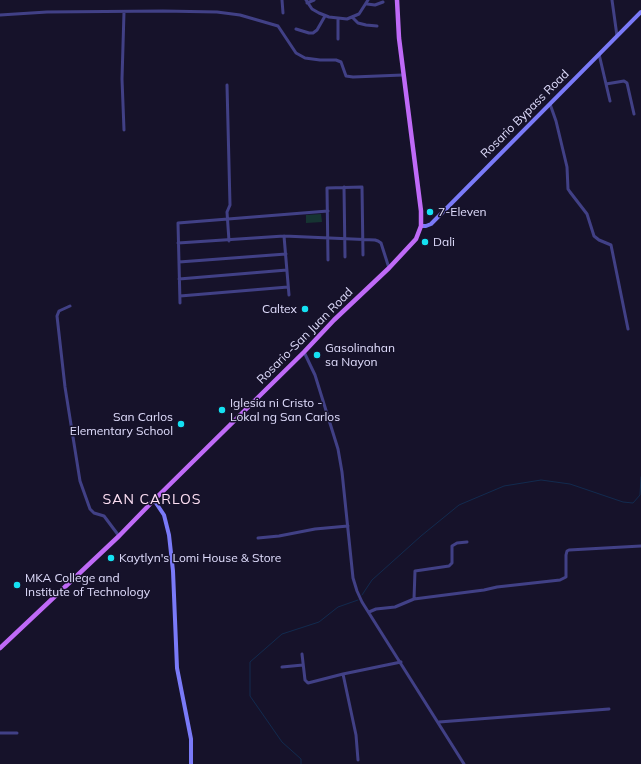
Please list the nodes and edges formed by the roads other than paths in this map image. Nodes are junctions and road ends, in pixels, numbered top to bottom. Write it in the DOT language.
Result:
graph roads {
  1 [pos="282,0"];
  2 [pos="314,0"];
  3 [pos="368,0"];
  4 [pos="397,0"];
  5 [pos="612,0"];
  6 [pos="307,1"];
  7 [pos="383,2"];
  8 [pos="367,4"];
  9 [pos="124,12"];
  10 [pos="283,12"];
  11 [pos="641,12"];
  12 [pos="0,15"];
  13 [pos="325,16"];
  14 [pos="353,18"];
  15 [pos="338,19"];
  16 [pos="376,26"];
  17 [pos="296,29"];
  18 [pos="617,36"];
  19 [pos="338,40"];
  20 [pos="599,54"];
  21 [pos="403,75"];
  22 [pos="606,84"];
  23 [pos="227,85"];
  24 [pos="610,102"];
  25 [pos="550,104"];
  26 [pos="634,114"];
  27 [pos="124,130"];
  28 [pos="344,187"];
  29 [pos="328,211"];
  30 [pos="227,219"];
  31 [pos="421,226"];
  32 [pos="284,236"];
  33 [pos="328,238"];
  34 [pos="345,238"];
  35 [pos="363,239"];
  36 [pos="229,241"];
  37 [pos="178,243"];
  38 [pos="286,254"];
  39 [pos="363,255"];
  40 [pos="345,257"];
  41 [pos="328,260"];
  42 [pos="179,262"];
  43 [pos="389,268"];
  44 [pos="287,270"];
  45 [pos="179,279"];
  46 [pos="288,287"];
  47 [pos="289,295"];
  48 [pos="180,296"];
  49 [pos="180,303"];
  50 [pos="70,306"];
  51 [pos="628,329"];
  52 [pos="304,352"];
  53 [pos="154,500"];
  54 [pos="348,526"];
  55 [pos="118,536"];
  56 [pos="258,538"];
  57 [pos="467,542"];
  58 [pos="641,546"];
  59 [pos="414,599"];
  60 [pos="369,612"];
  61 [pos="0,648"];
  62 [pos="302,654"];
  63 [pos="401,662"];
  64 [pos="303,665"];
  65 [pos="282,666"];
  66 [pos="343,674"];
  67 [pos="609,709"];
  68 [pos="439,722"];
  69 [pos="0,733"];
  70 [pos="17,733"];
  71 [pos="358,760"];
  72 [pos="191,764"];
  73 [pos="464,764"];
  1 -- 10 [label="street"];
  2 -- 6 [label="street"];
  3 -- 8 [label="street"];
  4 -- 21 [label="main road"];
  5 -- 18 [label="street"];
  6 -- 13 [label="street"];
  7 -- 8 [label="street"];
  8 -- 14 [label="street"];
  9 -- 12 [label="street"];
  9 -- 21 [label="street"];
  9 -- 27 [label="street"];
  11 -- 18 [label="main road, Rosario Bypass Road"];
  13 -- 15 [label="street"];
  13 -- 17 [label="street"];
  14 -- 15 [label="street"];
  14 -- 16 [label="street"];
  15 -- 19 [label="street"];
  18 -- 20 [label="main road, Rosario Bypass Road"];
  20 -- 22 [label="street"];
  20 -- 25 [label="main road, Rosario Bypass Road"];
  21 -- 31 [label="main road"];
  22 -- 24 [label="street"];
  22 -- 26 [label="street"];
  23 -- 30 [label="street"];
  25 -- 31 [label="main road, Rosario Bypass Road"];
  25 -- 51 [label="street"];
  28 -- 29 [label="street"];
  28 -- 34 [label="street"];
  28 -- 35 [label="street"];
  29 -- 30 [label="street"];
  29 -- 33 [label="street"];
  30 -- 36 [label="street"];
  30 -- 37 [label="street"];
  31 -- 43 [label="main road, Rosario-San Juan Road"];
  32 -- 33 [label="street"];
  32 -- 36 [label="street"];
  32 -- 38 [label="street"];
  33 -- 34 [label="street"];
  33 -- 41 [label="street"];
  34 -- 35 [label="street"];
  34 -- 40 [label="street"];
  35 -- 39 [label="street"];
  35 -- 43 [label="street"];
  36 -- 37 [label="street"];
  37 -- 42 [label="street"];
  38 -- 42 [label="street"];
  38 -- 44 [label="street"];
  42 -- 45 [label="street"];
  43 -- 52 [label="main road, Rosario-San Juan Road"];
  44 -- 45 [label="street"];
  44 -- 46 [label="street"];
  45 -- 48 [label="street"];
  46 -- 47 [label="street"];
  46 -- 48 [label="street"];
  48 -- 49 [label="street"];
  50 -- 55 [label="street"];
  52 -- 53 [label="main road, Rosario-San Juan Road"];
  52 -- 54 [label="street"];
  53 -- 55 [label="main road, Rosario-San Juan Road"];
  53 -- 72 [label="main road"];
  54 -- 56 [label="street"];
  54 -- 60 [label="street"];
  55 -- 61 [label="main road, Rosario-San Juan Road"];
  57 -- 59 [label="street"];
  58 -- 59 [label="street"];
  59 -- 60 [label="street"];
  60 -- 63 [label="street"];
  62 -- 64 [label="street"];
  63 -- 66 [label="street"];
  63 -- 68 [label="street"];
  64 -- 65 [label="street"];
  64 -- 66 [label="street"];
  66 -- 71 [label="street"];
  67 -- 68 [label="street"];
  68 -- 73 [label="street"];
  69 -- 70 [label="street"];
}
